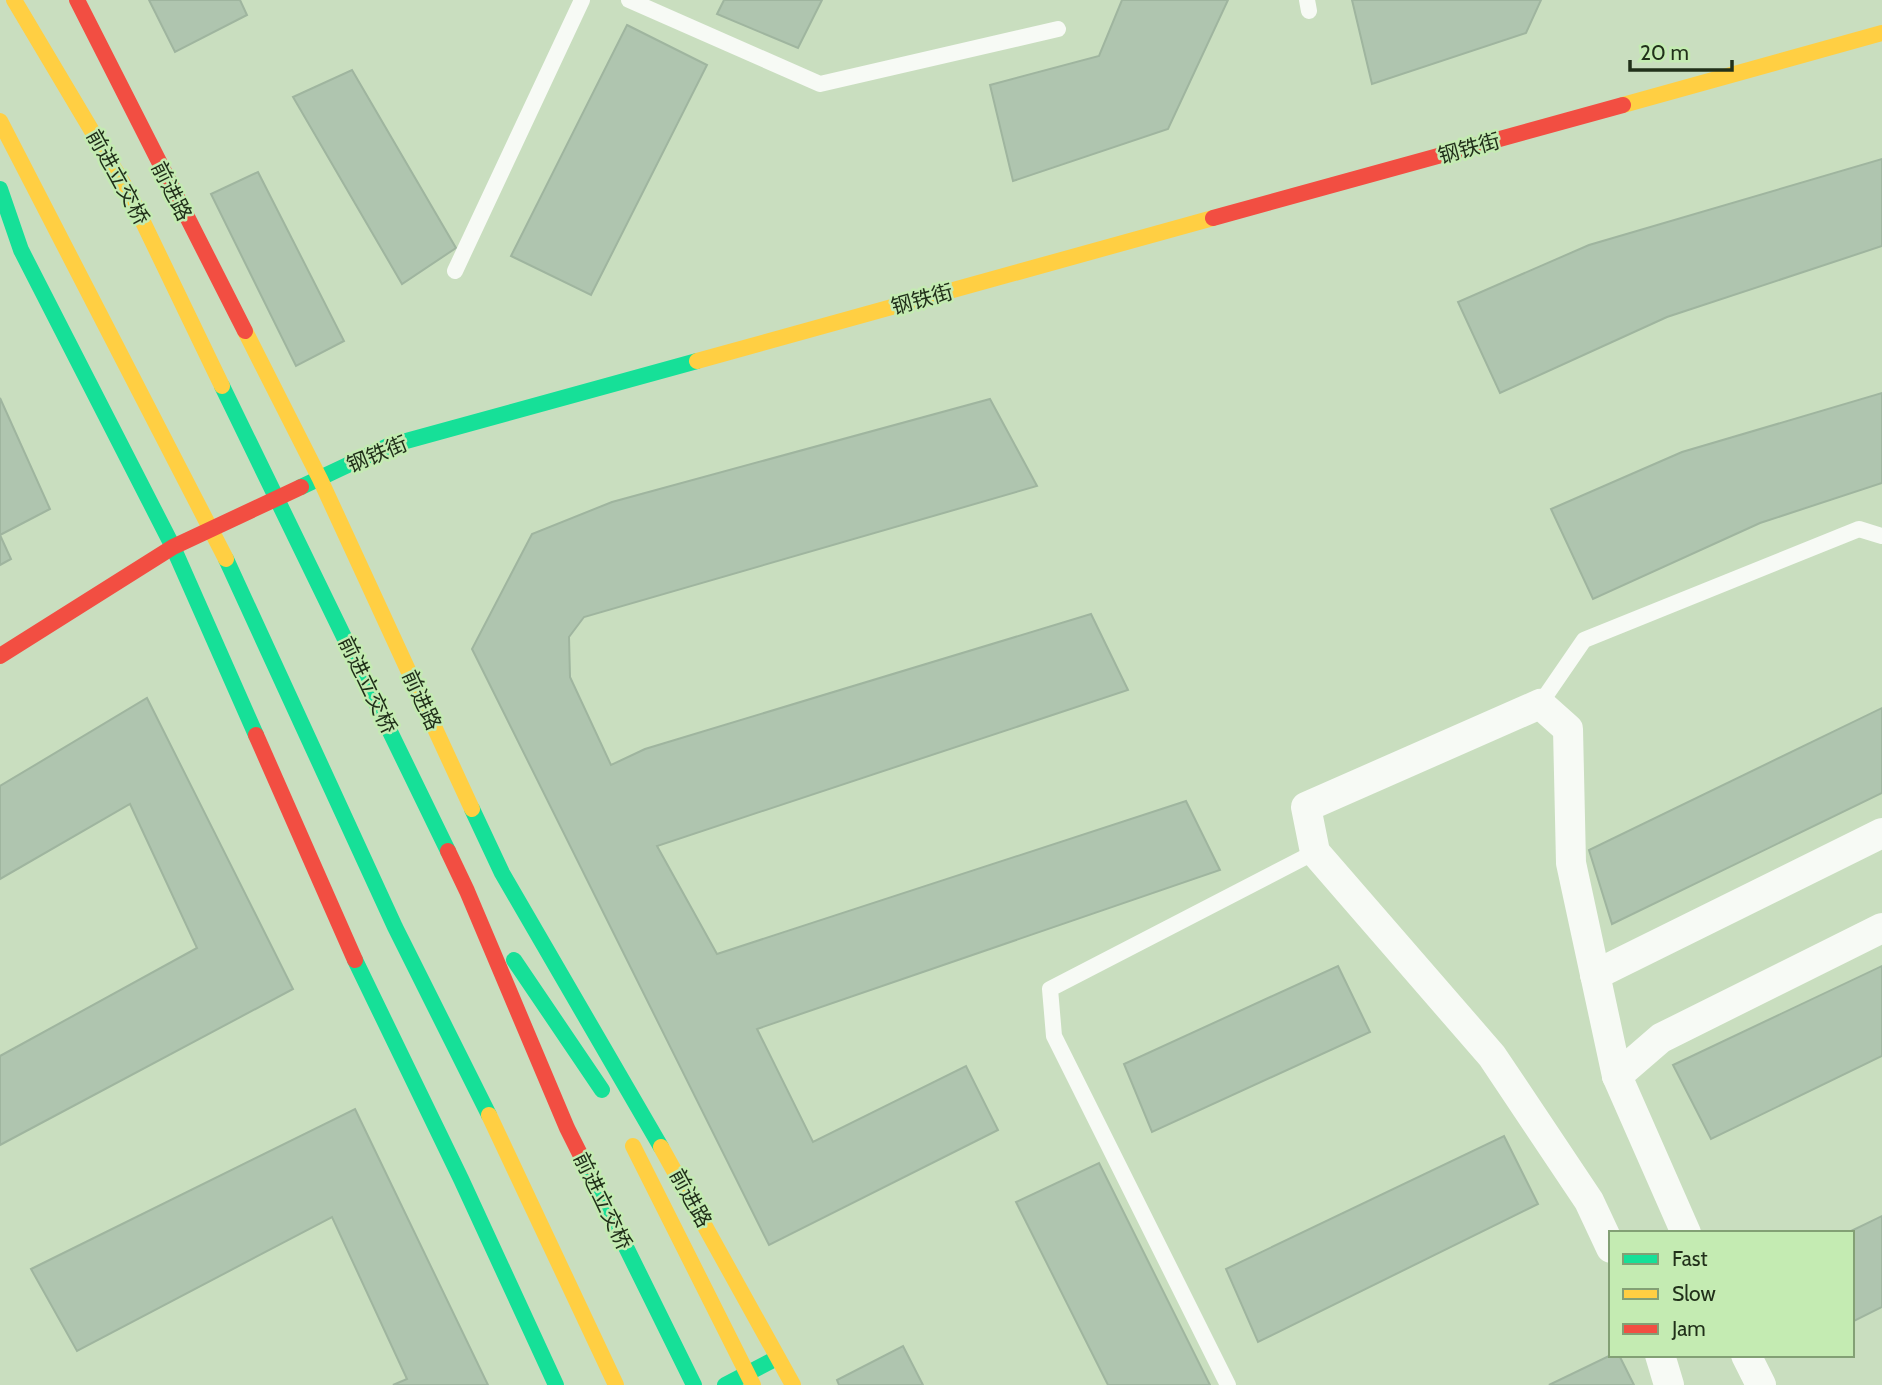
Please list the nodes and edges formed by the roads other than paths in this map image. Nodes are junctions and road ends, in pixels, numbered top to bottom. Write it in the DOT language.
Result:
graph roads {
  1 [pos="14,0"];
  2 [pos="77,0"];
  3 [pos="582,0"];
  4 [pos="629,0"];
  5 [pos="1058,29"];
  6 [pos="1882,33"];
  7 [pos="0,121"];
  8 [pos="0,189"];
  9 [pos="0,204"];
  10 [pos="22,250"];
  11 [pos="455,271"];
  12 [pos="320,479"];
  13 [pos="1882,536"];
  14 [pos="173,548"];
  15 [pos="0,656"];
  16 [pos="1540,704"];
  17 [pos="1882,833"];
  18 [pos="1315,852"];
  19 [pos="467,891"];
  20 [pos="1882,928"];
  21 [pos="1595,975"];
  22 [pos="1617,1076"];
  23 [pos="612,1104"];
  24 [pos="624,1129"];
  25 [pos="1685,1231"];
  26 [pos="1609,1244"];
  27 [pos="779,1357"];
  28 [pos="1661,1357"];
  29 [pos="1747,1357"];
  30 [pos="556,1385"];
  31 [pos="616,1385"];
  32 [pos="694,1385"];
  33 [pos="725,1385"];
  34 [pos="753,1385"];
  35 [pos="793,1385"];
  36 [pos="1228,1385"];
  37 [pos="1670,1385"];
  38 [pos="1761,1385"];
  1 -- 19 [label="main road, 前进立交桥"];
  2 -- 12 [label="main road, 前进路"];
  3 -- 11 [label="lane"];
  4 -- 5 [label="lane"];
  6 -- 12 [label="main road, 钢铁街"];
  7 -- 31 [label="main road"];
  8 -- 10 [label="main road"];
  9 -- 10 [label="main road"];
  10 -- 14 [label="main road"];
  12 -- 14 [label="main road, 钢铁街"];
  12 -- 27 [label="main road, 前进路"];
  13 -- 16 [label="lane"];
  14 -- 15 [label="main road, 钢铁街"];
  14 -- 30 [label="main road"];
  16 -- 18 [label="street"];
  16 -- 21 [label="street"];
  17 -- 21 [label="street"];
  18 -- 26 [label="street"];
  18 -- 36 [label="lane"];
  19 -- 23 [label="main road"];
  19 -- 32 [label="main road, 前进立交桥"];
  20 -- 22 [label="street"];
  21 -- 22 [label="street"];
  22 -- 25 [label="street"];
  24 -- 34 [label="main road"];
  27 -- 33 [label="main road"];
  27 -- 35 [label="main road, 前进路"];
  28 -- 37 [label="street"];
  29 -- 38 [label="street"];
}
